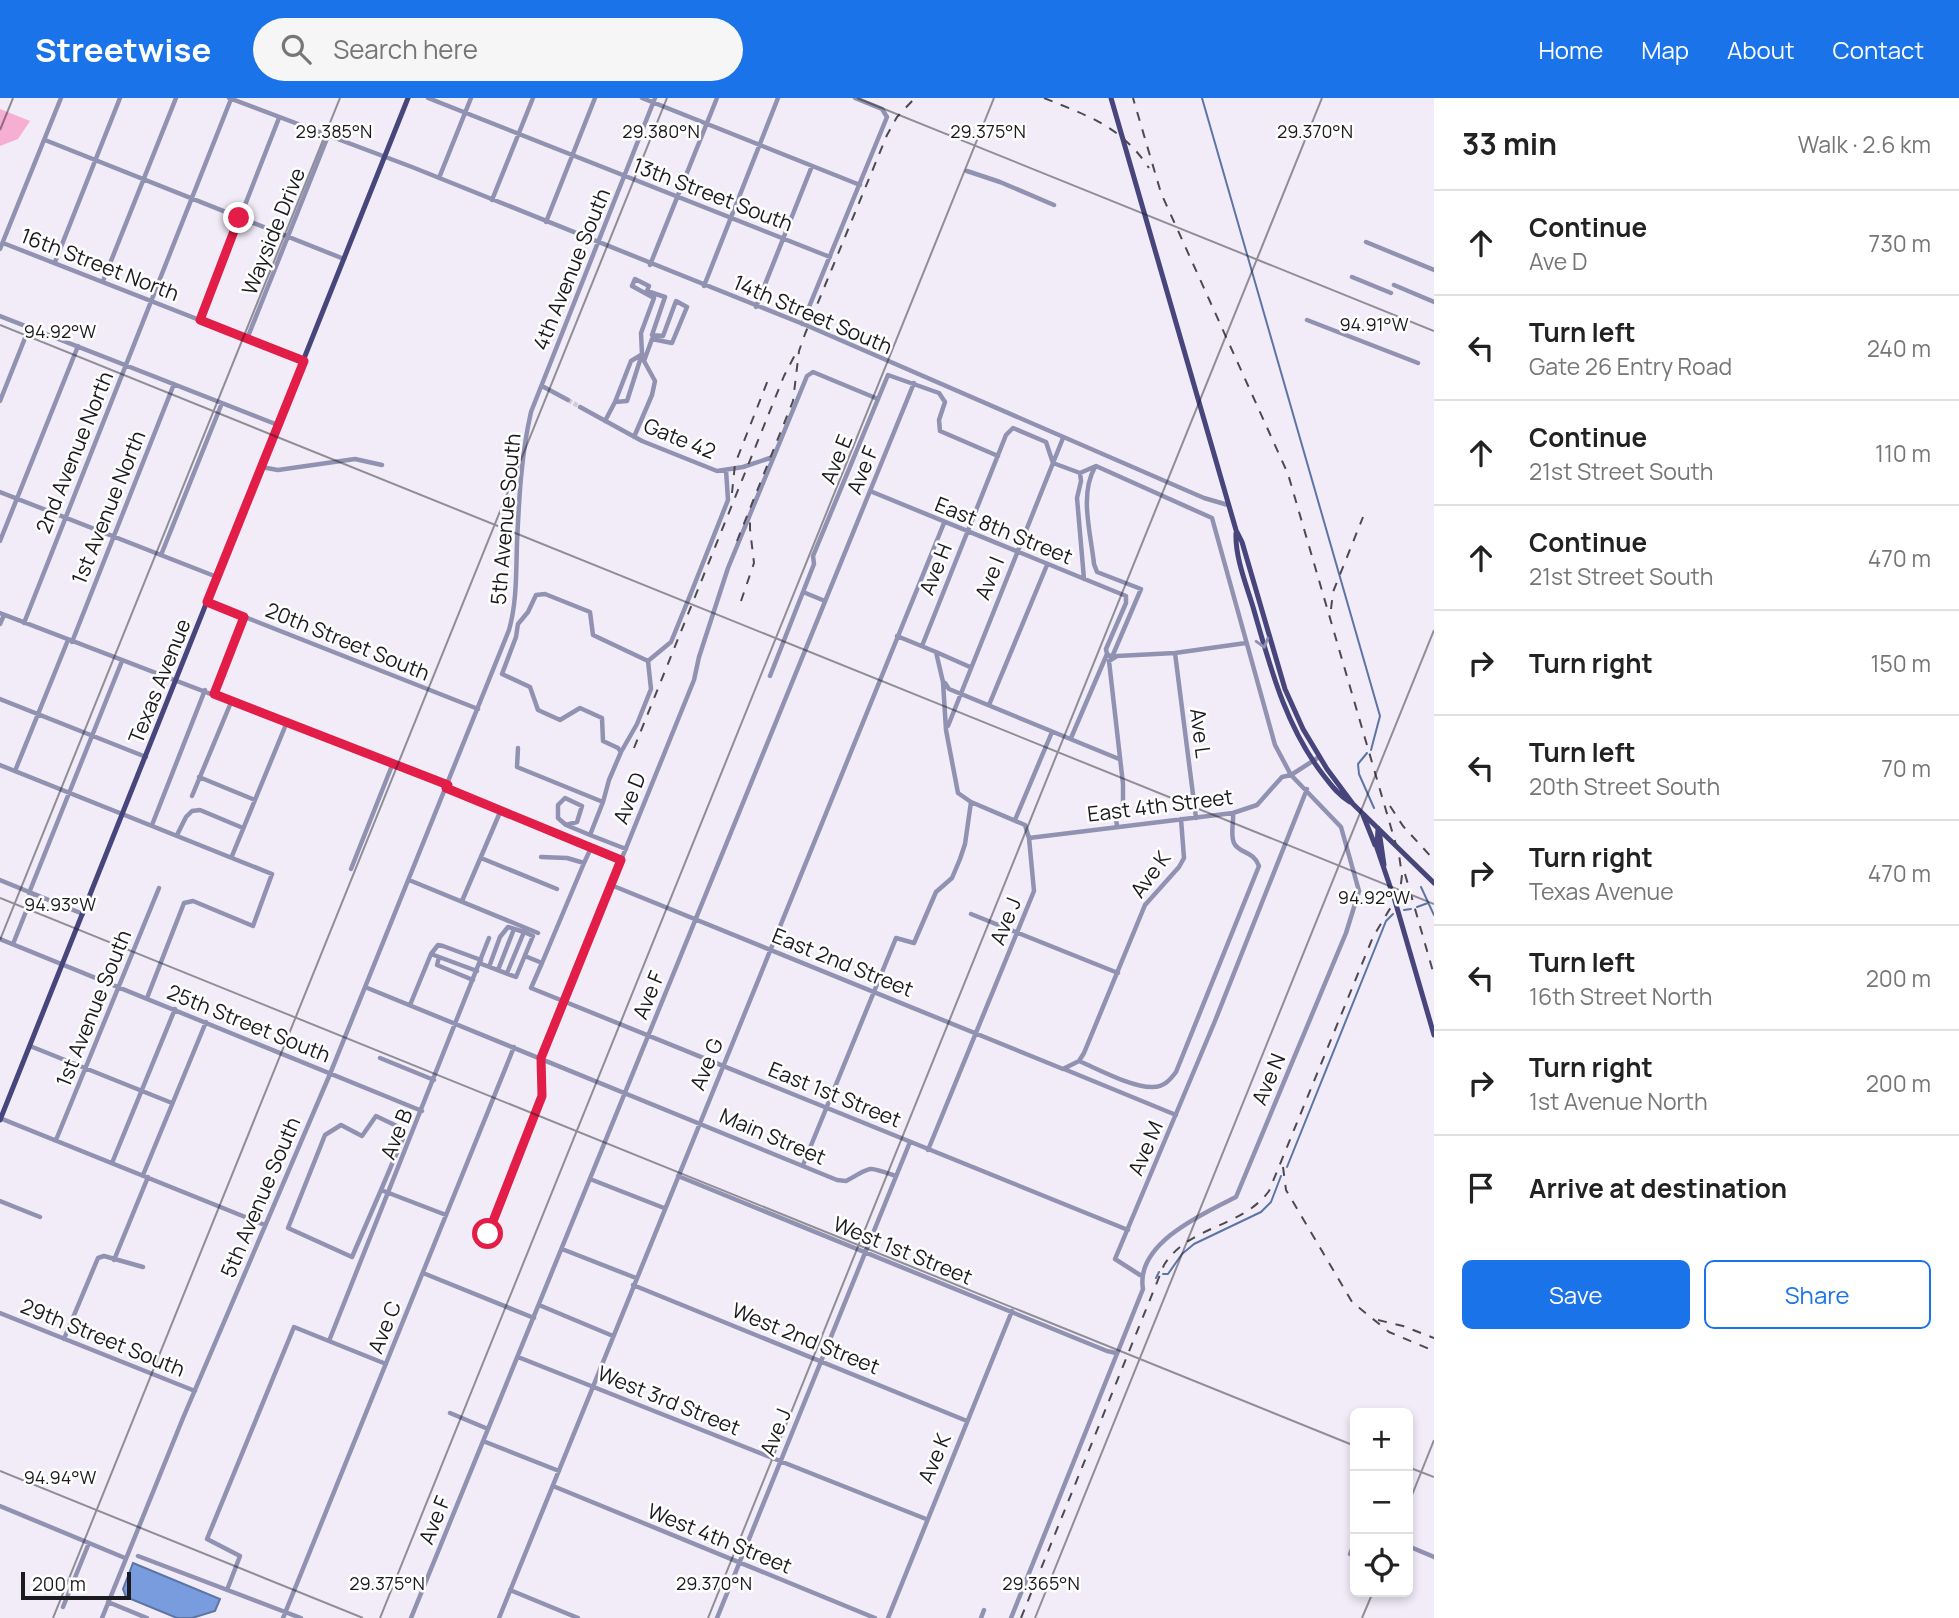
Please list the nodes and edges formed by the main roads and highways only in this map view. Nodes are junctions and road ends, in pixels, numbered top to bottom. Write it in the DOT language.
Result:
graph roads {
  1 [pos="408,98"];
  2 [pos="1111,98"];
  3 [pos="1361,812"];
  4 [pos="1378,828"];
  5 [pos="1377,848"];
  6 [pos="1403,851"];
  7 [pos="1384,862"];
  8 [pos="1434,883"];
  9 [pos="1434,1035"];
  10 [pos="0,1119"];
  1 -- 10 [label="main road, Texas Avenue"];
  2 -- 3 [label="main road"];
  3 -- 4 [label="main road"];
  3 -- 5 [label="main road"];
  4 -- 5 [label="main road"];
  4 -- 6 [label="main road"];
  4 -- 7 [label="main road"];
  5 -- 7 [label="main road"];
  6 -- 7 [label="main road"];
  6 -- 8 [label="main road"];
  7 -- 9 [label="main road"];
}
